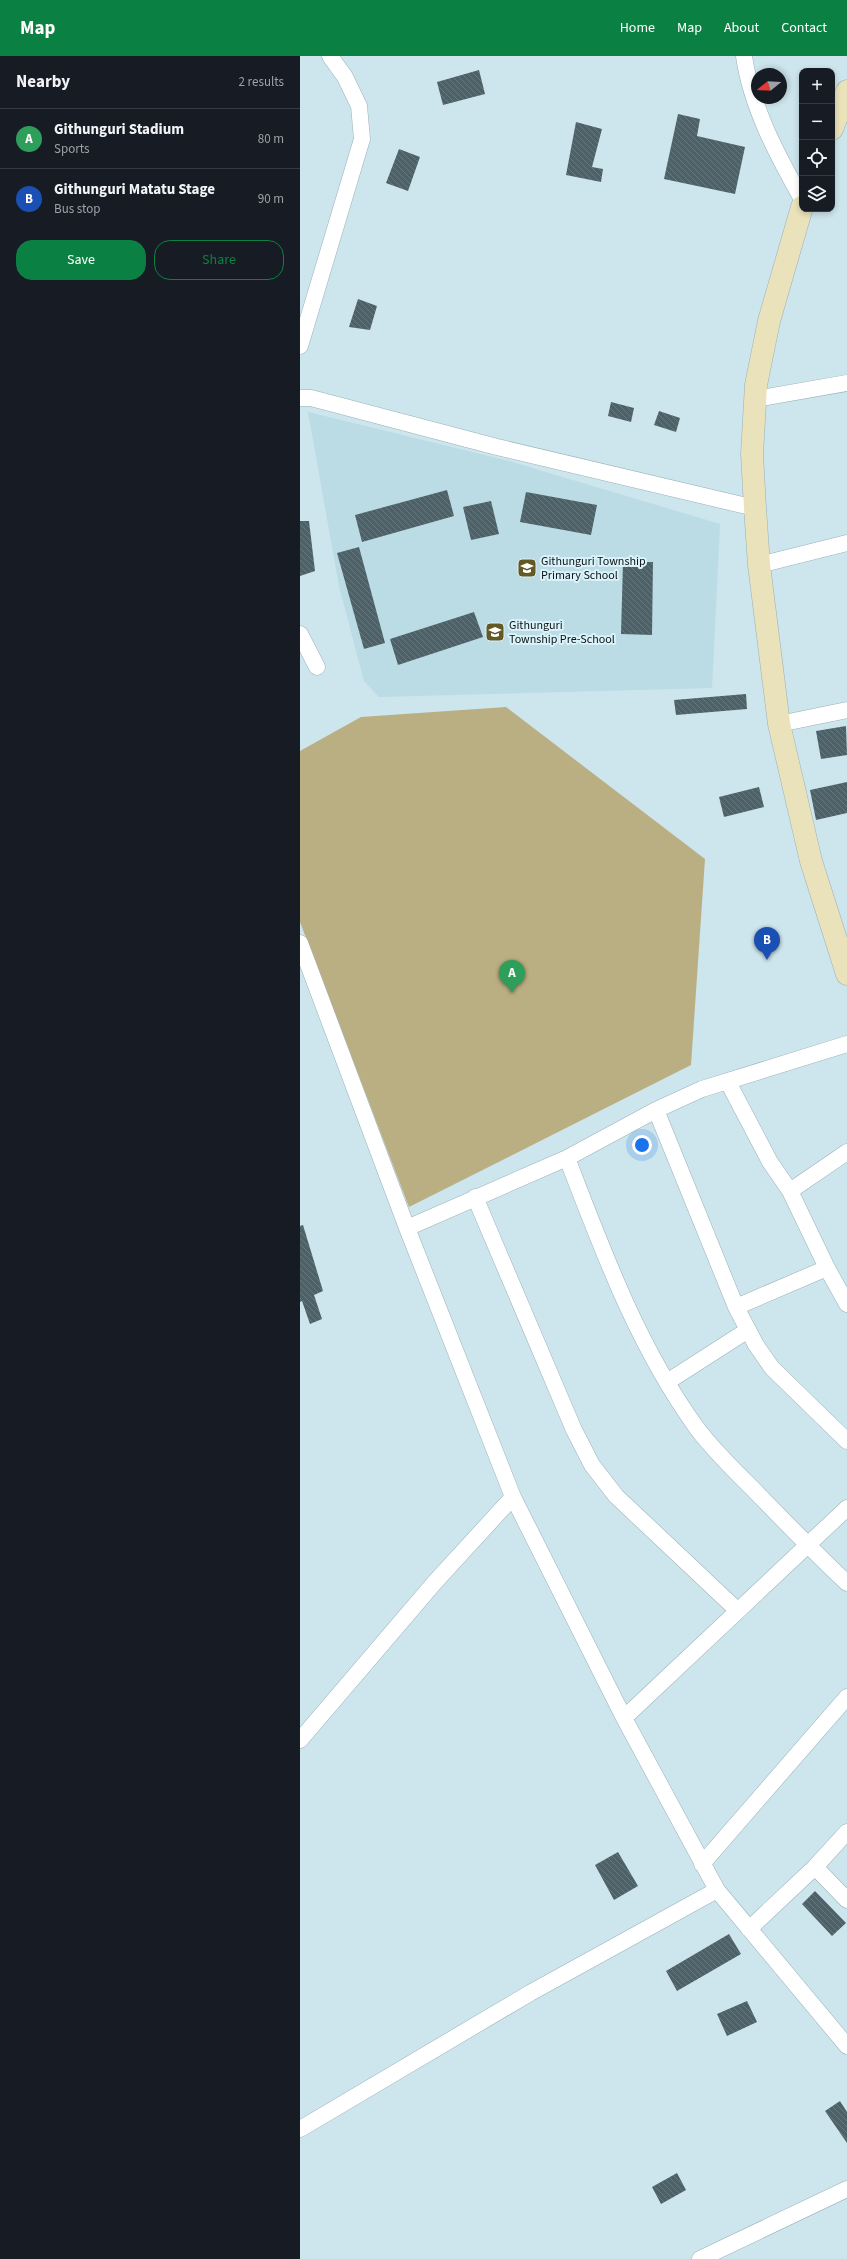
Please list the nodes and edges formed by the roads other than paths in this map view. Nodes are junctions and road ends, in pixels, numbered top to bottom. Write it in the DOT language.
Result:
graph roads {
  1 [pos="330,56"];
  2 [pos="744,56"];
  3 [pos="847,91"];
  4 [pos="835,121"];
  5 [pos="799,193"];
  6 [pos="801,212"];
  7 [pos="300,346"];
  8 [pos="847,383"];
  9 [pos="300,398"];
  10 [pos="755,400"];
  11 [pos="755,508"];
  12 [pos="847,543"];
  13 [pos="759,565"];
  14 [pos="300,634"];
  15 [pos="317,668"];
  16 [pos="847,710"];
  17 [pos="779,724"];
  18 [pos="300,944"];
  19 [pos="847,974"];
  20 [pos="847,1044"];
  21 [pos="728,1082"];
  22 [pos="656,1110"];
  23 [pos="847,1152"];
  24 [pos="567,1158"];
  25 [pos="790,1191"];
  26 [pos="475,1197"];
  27 [pos="407,1228"];
  28 [pos="827,1268"];
  29 [pos="847,1304"];
  30 [pos="736,1307"];
  31 [pos="748,1330"];
  32 [pos="667,1382"];
  33 [pos="847,1441"];
  34 [pos="513,1497"];
  35 [pos="847,1508"];
  36 [pos="807,1546"];
  37 [pos="847,1583"];
  38 [pos="737,1610"];
  39 [pos="847,1696"];
  40 [pos="624,1718"];
  41 [pos="301,1737"];
  42 [pos="847,1832"];
  43 [pos="702,1864"];
  44 [pos="815,1867"];
  45 [pos="717,1890"];
  46 [pos="847,1900"];
  47 [pos="749,1929"];
  48 [pos="847,2046"];
  49 [pos="300,2129"];
  50 [pos="847,2189"];
  51 [pos="700,2259"];
  1 -- 7 [label="street"];
  2 -- 5 [label="street"];
  3 -- 4 [label="main road"];
  6 -- 10 [label="main road"];
  8 -- 10 [label="street"];
  9 -- 11 [label="street"];
  10 -- 11 [label="main road"];
  11 -- 13 [label="main road"];
  12 -- 13 [label="street"];
  13 -- 17 [label="main road"];
  14 -- 15 [label="street"];
  16 -- 17 [label="street"];
  17 -- 19 [label="main road"];
  18 -- 27 [label="street"];
  20 -- 21 [label="street"];
  21 -- 22 [label="street"];
  21 -- 25 [label="street"];
  22 -- 24 [label="street"];
  22 -- 30 [label="street"];
  23 -- 25 [label="street"];
  24 -- 26 [label="street"];
  24 -- 32 [label="street"];
  25 -- 28 [label="street"];
  26 -- 27 [label="street"];
  26 -- 38 [label="street"];
  27 -- 34 [label="street"];
  28 -- 29 [label="street"];
  28 -- 30 [label="street"];
  30 -- 31 [label="street"];
  31 -- 32 [label="street"];
  31 -- 33 [label="street"];
  32 -- 36 [label="street"];
  34 -- 40 [label="street"];
  34 -- 41 [label="street"];
  35 -- 36 [label="street"];
  36 -- 37 [label="street"];
  36 -- 38 [label="street"];
  38 -- 40 [label="street"];
  39 -- 43 [label="street"];
  40 -- 43 [label="street"];
  42 -- 44 [label="street"];
  43 -- 45 [label="street"];
  44 -- 46 [label="street"];
  44 -- 47 [label="street"];
  45 -- 47 [label="street"];
  45 -- 49 [label="street"];
  47 -- 48 [label="street"];
  50 -- 51 [label="street"];
}
